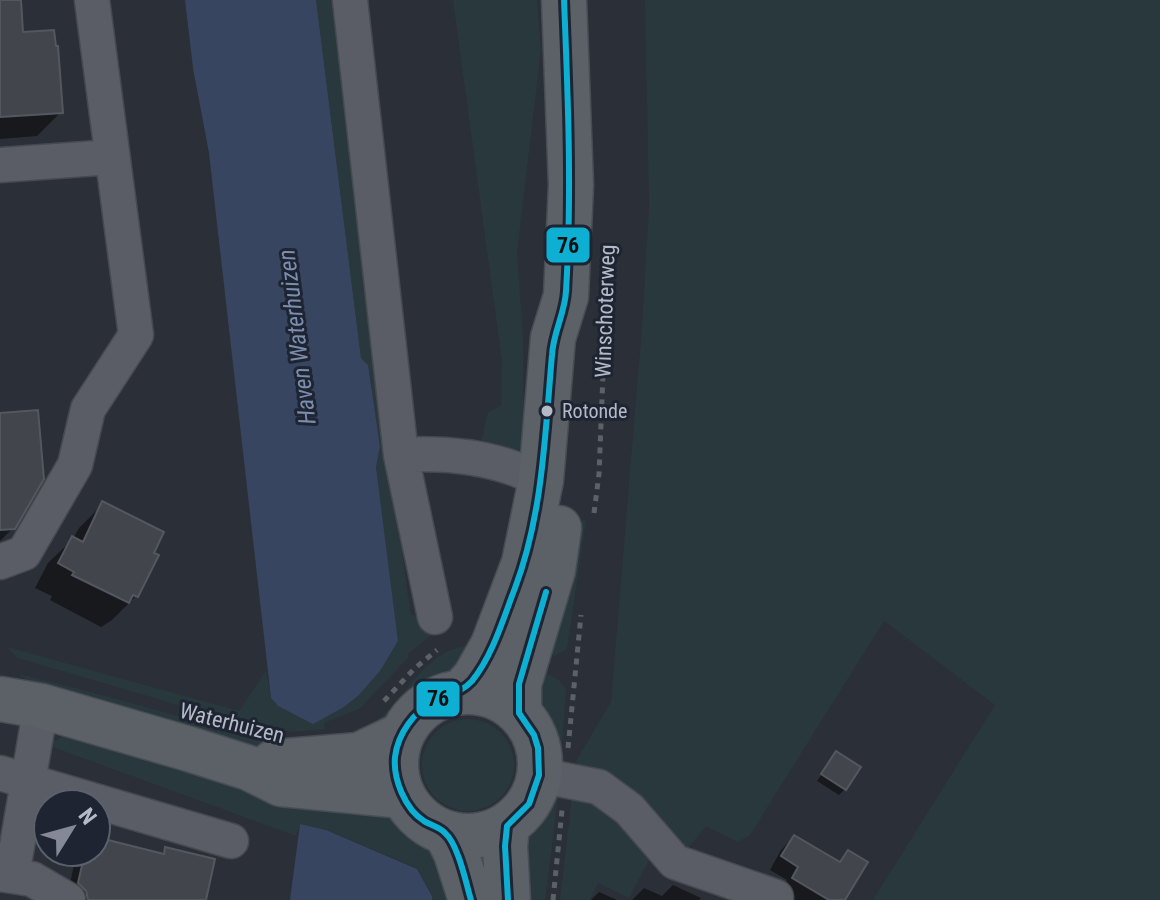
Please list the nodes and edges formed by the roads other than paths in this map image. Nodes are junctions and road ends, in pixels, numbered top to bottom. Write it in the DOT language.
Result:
graph roads {
  1 [pos="92,0"];
  2 [pos="350,0"];
  3 [pos="564,0"];
  4 [pos="112,157"];
  5 [pos="0,165"];
  6 [pos="586,291"];
  7 [pos="401,455"];
  8 [pos="541,480"];
  9 [pos="0,562"];
  10 [pos="435,617"];
  11 [pos="510,651"];
  12 [pos="462,692"];
  13 [pos="20,702"];
  14 [pos="519,713"];
  15 [pos="389,723"];
  16 [pos="249,768"];
  17 [pos="539,775"];
  18 [pos="14,778"];
  19 [pos="403,796"];
  20 [pos="507,826"];
  21 [pos="446,833"];
  22 [pos="231,841"];
  23 [pos="6,874"];
  24 [pos="776,897"];
  25 [pos="68,900"];
  26 [pos="471,900"];
  27 [pos="508,900"];
  1 -- 4 [label="street"];
  2 -- 7 [label="street"];
  3 -- 6 [label="main road, Winschoterweg"];
  4 -- 5 [label="street"];
  4 -- 9 [label="street"];
  6 -- 8 [label="main road, Winschoterweg"];
  6 -- 11 [label="main road, Winschoterweg"];
  7 -- 8 [label="street"];
  7 -- 10 [label="street"];
  8 -- 11 [label="main road, Winschoterweg"];
  11 -- 12 [label="main road, Winschoterweg"];
  11 -- 14 [label="main road, Winschoterweg"];
  12 -- 14 [label="main road"];
  12 -- 15 [label="main road"];
  13 -- 16 [label="main road, Waterhuizen"];
  13 -- 18 [label="street"];
  14 -- 17 [label="main road"];
  15 -- 16 [label="main road, Waterhuizen"];
  15 -- 19 [label="main road"];
  16 -- 19 [label="main road, Waterhuizen"];
  17 -- 20 [label="main road"];
  17 -- 24 [label="street"];
  18 -- 22 [label="street"];
  18 -- 23 [label="street"];
  19 -- 21 [label="main road"];
  20 -- 21 [label="main road"];
  20 -- 27 [label="main road"];
  21 -- 26 [label="main road"];
  23 -- 25 [label="street"];
}
